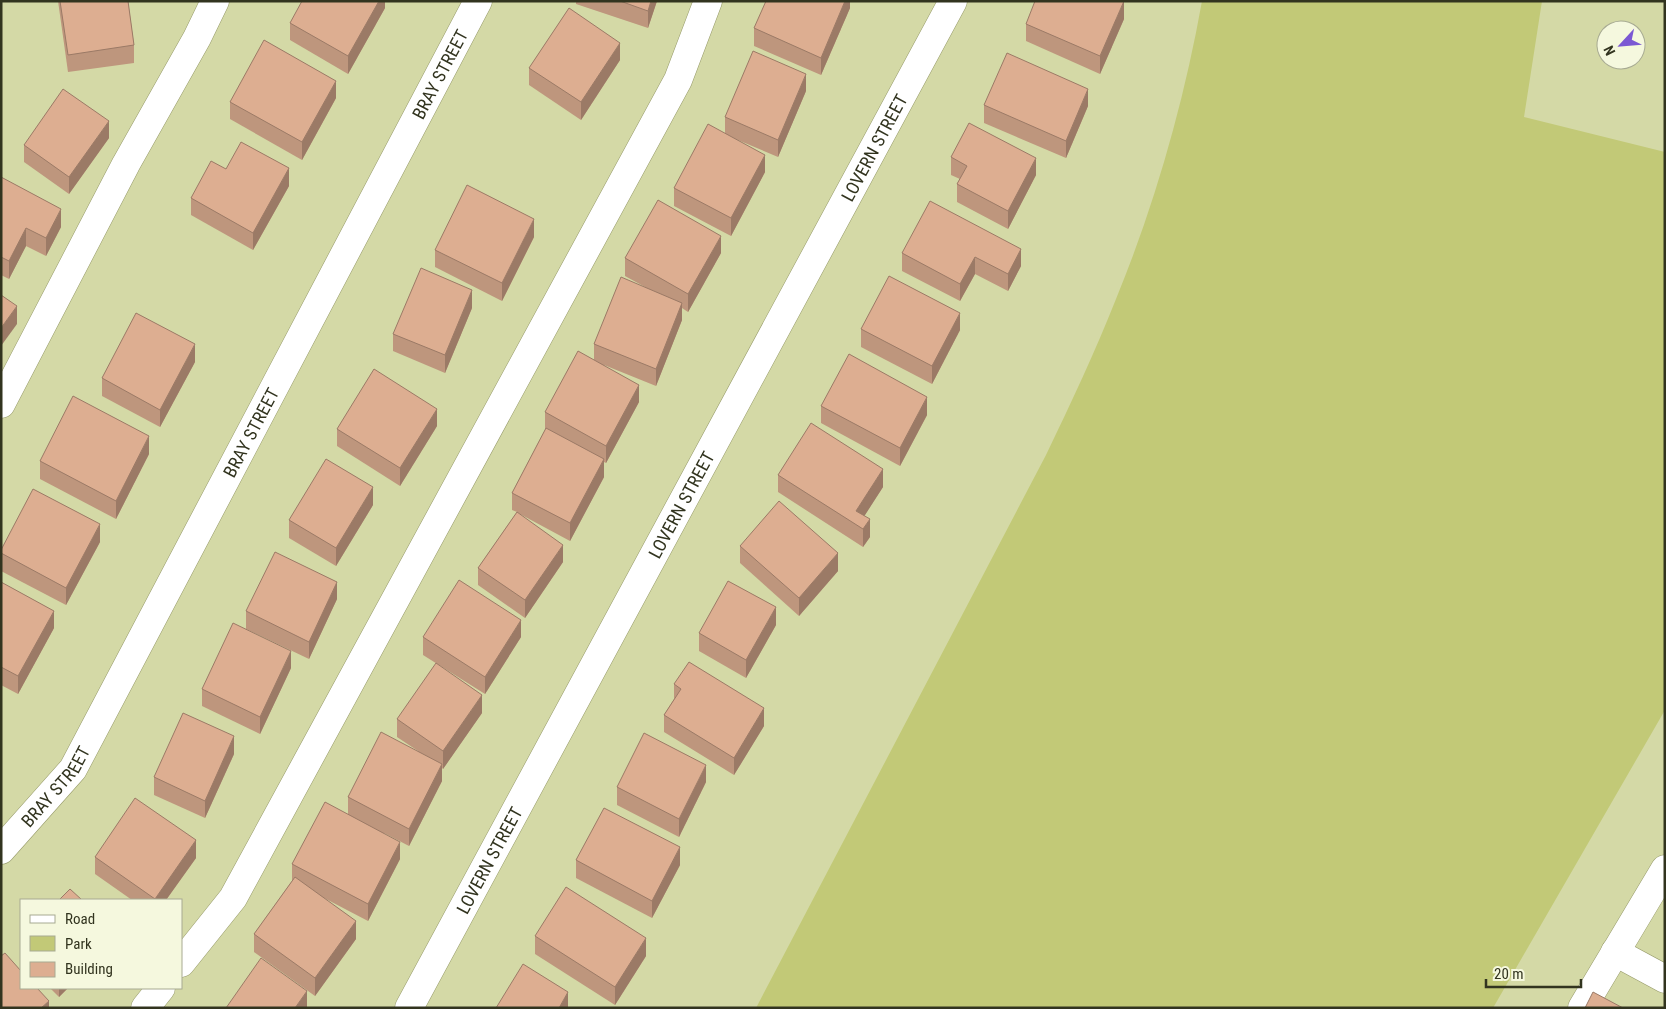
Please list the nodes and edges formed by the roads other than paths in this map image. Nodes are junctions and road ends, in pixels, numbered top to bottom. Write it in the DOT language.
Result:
graph roads {
  1 [pos="215,1"];
  2 [pos="478,1"];
  3 [pos="708,1"];
  4 [pos="953,1"];
  5 [pos="1,404"];
  6 [pos="1,850"];
  7 [pos="1665,869"];
  8 [pos="1615,952"];
  9 [pos="182,962"];
  10 [pos="1665,979"];
  11 [pos="160,989"];
  12 [pos="145,1008"];
  13 [pos="409,1008"];
  14 [pos="1582,1008"];
  1 -- 5 [label="street"];
  2 -- 6 [label="street, BRAY STREET"];
  3 -- 9 [label="street"];
  4 -- 13 [label="street, LOVERN STREET"];
  7 -- 8 [label="street"];
  8 -- 10 [label="street"];
  8 -- 14 [label="street"];
  11 -- 12 [label="street"];
}
